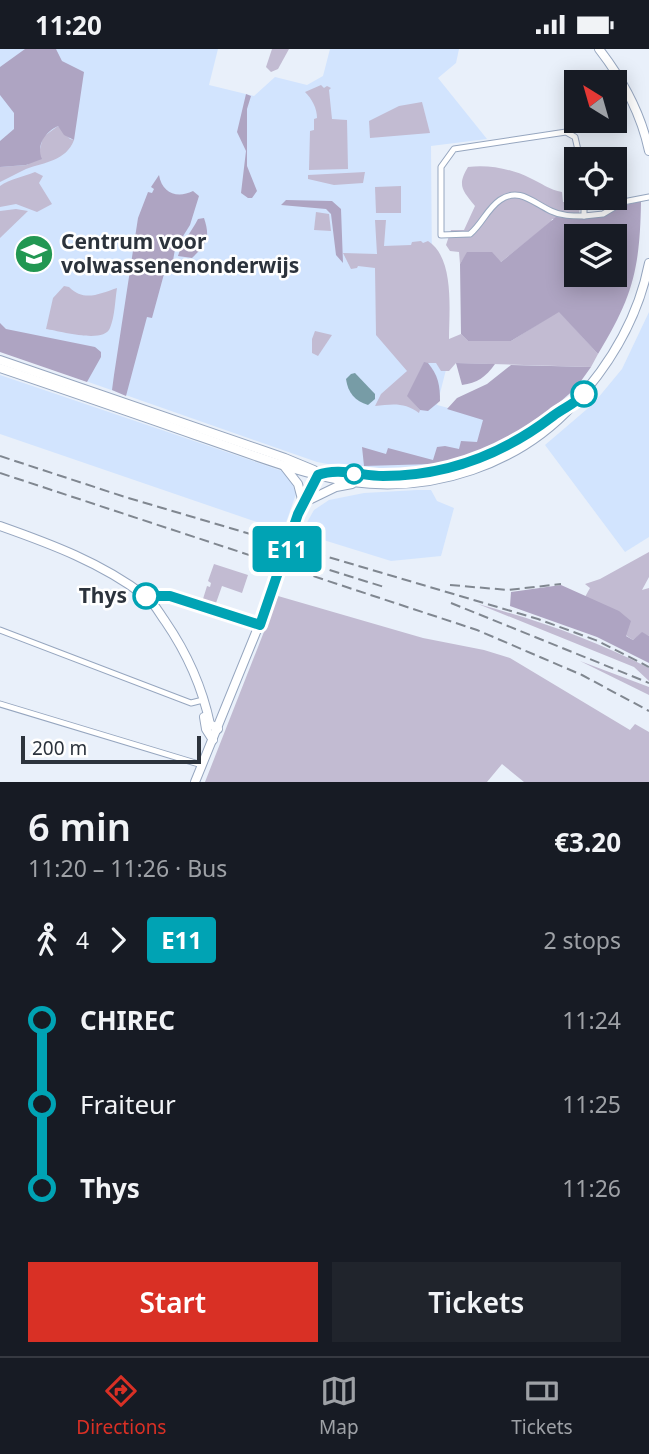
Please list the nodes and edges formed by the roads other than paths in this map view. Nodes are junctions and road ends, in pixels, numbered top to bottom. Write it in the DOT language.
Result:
graph roads {
  1 [pos="604,51"];
  2 [pos="648,139"];
  3 [pos="577,147"];
  4 [pos="649,152"];
  5 [pos="649,197"];
  6 [pos="584,210"];
  7 [pos="584,216"];
  8 [pos="649,263"];
  9 [pos="0,360"];
  10 [pos="0,368"];
  11 [pos="156,418"];
  12 [pos="282,464"];
  13 [pos="318,475"];
  14 [pos="365,483"];
  15 [pos="303,503"];
  16 [pos="0,526"];
  17 [pos="146,596"];
  18 [pos="260,625"];
  19 [pos="0,630"];
  20 [pos="203,701"];
  21 [pos="0,704"];
  22 [pos="218,729"];
  23 [pos="213,740"];
  24 [pos="202,765"];
  25 [pos="195,782"];
  1 -- 2 [label="main road"];
  2 -- 4 [label="main road"];
  3 -- 7 [label="street"];
  5 -- 7 [label="street"];
  6 -- 7 [label="street"];
  8 -- 14 [label="main road"];
  9 -- 11 [label="main road"];
  10 -- 11 [label="main road"];
  11 -- 12 [label="main road"];
  11 -- 13 [label="main road"];
  12 -- 13 [label="main road"];
  12 -- 15 [label="main road"];
  13 -- 14 [label="main road"];
  13 -- 15 [label="main road"];
  14 -- 15 [label="main road"];
  15 -- 18 [label="main road, bridge"];
  16 -- 17 [label="main road"];
  17 -- 18 [label="main road"];
  17 -- 20 [label="main road"];
  18 -- 22 [label="main road"];
  19 -- 20 [label="street"];
  20 -- 22 [label="main road"];
  20 -- 23 [label="main road"];
  21 -- 24 [label="street"];
  22 -- 23 [label="main road"];
  23 -- 24 [label="main road"];
  24 -- 25 [label="main road"];
}
